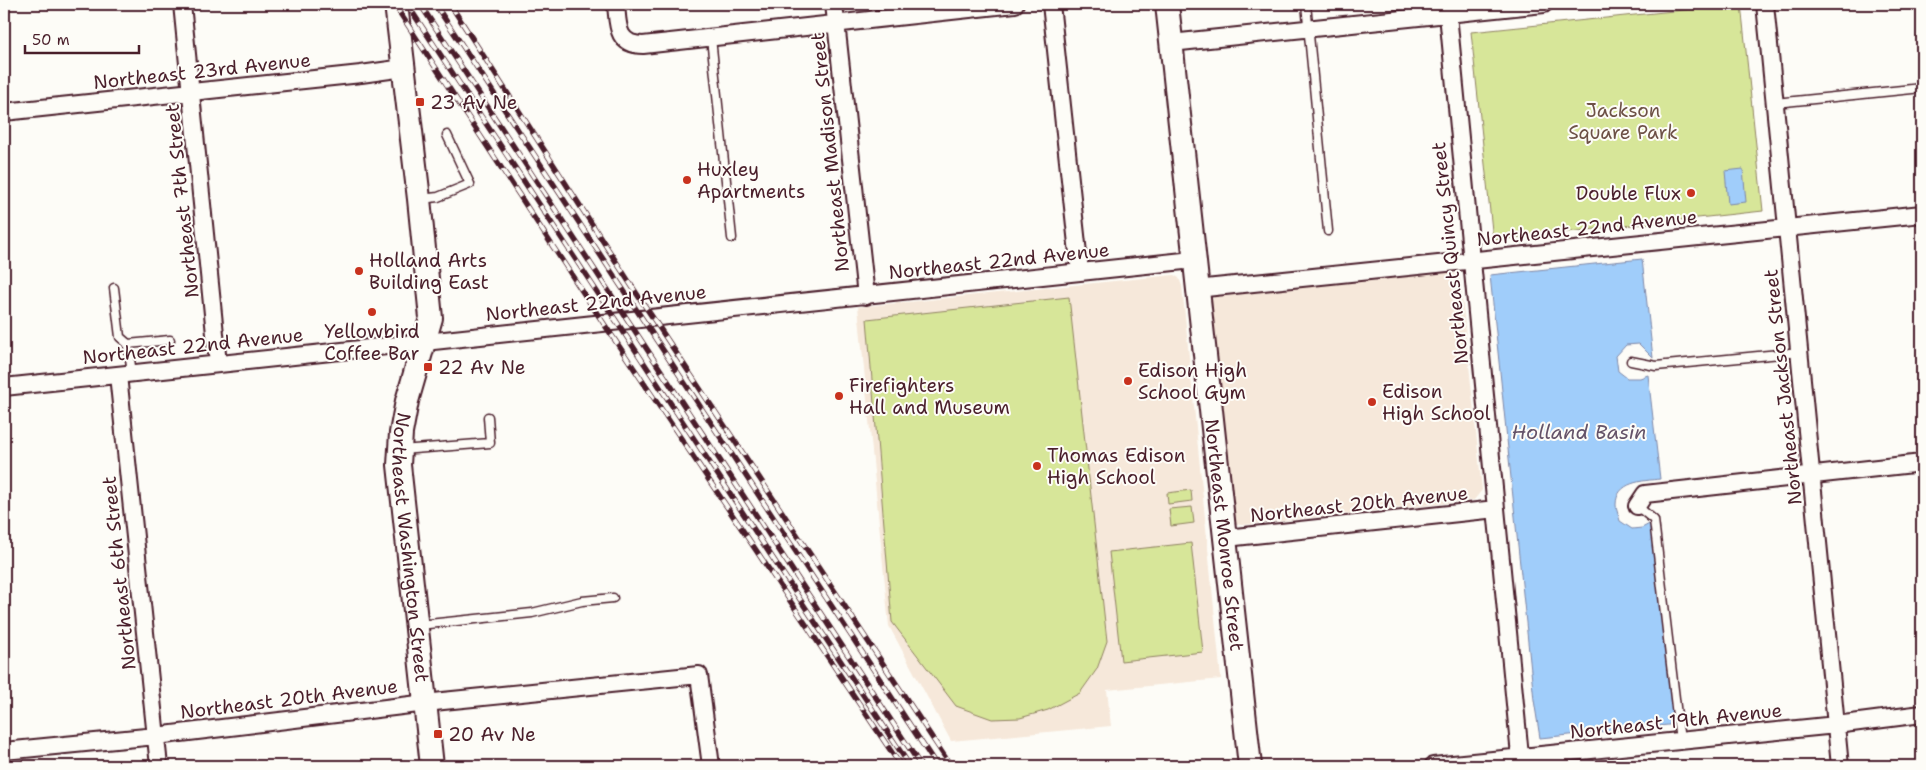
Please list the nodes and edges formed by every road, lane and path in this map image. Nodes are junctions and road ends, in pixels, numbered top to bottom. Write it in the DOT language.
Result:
graph roads {
  1 [pos="182,4"];
  2 [pos="396,4"];
  3 [pos="616,4"];
  4 [pos="834,4"];
  5 [pos="1015,4"];
  6 [pos="1051,4"];
  7 [pos="1167,4"];
  8 [pos="1306,4"];
  9 [pos="1544,4"];
  10 [pos="1765,4"];
  11 [pos="1448,9"];
  12 [pos="836,25"];
  13 [pos="1308,28"];
  14 [pos="711,38"];
  15 [pos="1171,43"];
  16 [pos="404,68"];
  17 [pos="1922,88"];
  18 [pos="191,92"];
  19 [pos="1775,103"];
  20 [pos="4,112"];
  21 [pos="447,135"];
  22 [pos="419,200"];
  23 [pos="1922,214"];
  24 [pos="1788,228"];
  25 [pos="1328,231"];
  26 [pos="732,238"];
  27 [pos="1193,260"];
  28 [pos="1471,260"];
  29 [pos="1080,272"];
  30 [pos="114,288"];
  31 [pos="1196,289"];
  32 [pos="866,296"];
  33 [pos="170,340"];
  34 [pos="423,342"];
  35 [pos="128,344"];
  36 [pos="1800,352"];
  37 [pos="1631,361"];
  38 [pos="218,364"];
  39 [pos="125,374"];
  40 [pos="4,387"];
  41 [pos="488,416"];
  42 [pos="400,450"];
  43 [pos="1922,463"];
  44 [pos="1812,475"];
  45 [pos="1637,506"];
  46 [pos="1496,509"];
  47 [pos="1226,538"];
  48 [pos="612,598"];
  49 [pos="417,625"];
  50 [pos="426,703"];
  51 [pos="1922,714"];
  52 [pos="1836,725"];
  53 [pos="156,736"];
  54 [pos="1680,741"];
  55 [pos="4,751"];
  56 [pos="1520,762"];
  57 [pos="159,766"];
  58 [pos="432,766"];
  59 [pos="711,766"];
  60 [pos="1250,766"];
  61 [pos="1433,766"];
  62 [pos="1840,766"];
  1 -- 18 [label="street, Northeast 7th Street"];
  2 -- 16 [label="street, Northeast Washington Street"];
  3 -- 14 [label="street"];
  4 -- 12 [label="street, Northeast Madison Street"];
  5 -- 12 [label="street"];
  6 -- 29 [label="street"];
  7 -- 15 [label="street, Northeast Monroe Street"];
  8 -- 13 [label="lane"];
  9 -- 11 [label="street"];
  10 -- 19 [label="street, Northeast Jackson Street"];
  11 -- 13 [label="street"];
  11 -- 28 [label="street, Northeast Quincy Street"];
  12 -- 14 [label="street"];
  12 -- 32 [label="street, Northeast Madison Street"];
  13 -- 15 [label="street"];
  13 -- 25 [label="lane"];
  14 -- 26 [label="lane"];
  15 -- 27 [label="street, Northeast Monroe Street"];
  16 -- 18 [label="street, Northeast 23rd Avenue"];
  16 -- 22 [label="street, Northeast Washington Street"];
  17 -- 19 [label="lane"];
  18 -- 20 [label="street, Northeast 23rd Avenue"];
  18 -- 38 [label="street, Northeast 7th Street"];
  19 -- 24 [label="street, Northeast Jackson Street"];
  21 -- 22 [label="lane"];
  22 -- 34 [label="street, Northeast Washington Street"];
  23 -- 24 [label="street, Northeast 22nd Avenue"];
  24 -- 28 [label="street, Northeast 22nd Avenue"];
  24 -- 36 [label="street, Northeast Jackson Street"];
  27 -- 29 [label="street, Northeast 22nd Avenue"];
  27 -- 31 [label="street, Northeast Monroe Street"];
  28 -- 31 [label="street, Northeast 22nd Avenue"];
  28 -- 46 [label="street, Northeast Quincy Street"];
  29 -- 32 [label="street, Northeast 22nd Avenue"];
  30 -- 35 [label="lane"];
  31 -- 47 [label="street, Northeast Monroe Street"];
  32 -- 34 [label="street, Northeast 22nd Avenue"];
  33 -- 35 [label="lane"];
  34 -- 38 [label="street, Northeast 22nd Avenue"];
  34 -- 42 [label="street, Northeast Washington Street"];
  35 -- 39 [label="lane"];
  36 -- 37 [label="lane"];
  36 -- 44 [label="street, Northeast Jackson Street"];
  38 -- 39 [label="street, Northeast 22nd Avenue"];
  39 -- 40 [label="street, Northeast 22nd Avenue"];
  39 -- 53 [label="street, Northeast 6th Street"];
  41 -- 42 [label="lane"];
  42 -- 49 [label="street, Northeast Washington Street"];
  43 -- 44 [label="street"];
  44 -- 45 [label="street"];
  44 -- 52 [label="street, Northeast Jackson Street"];
  45 -- 54 [label="lane"];
  46 -- 47 [label="street, Northeast 20th Avenue"];
  46 -- 56 [label="street, Northeast Quincy Street"];
  47 -- 60 [label="street, Northeast Monroe Street"];
  48 -- 49 [label="lane"];
  49 -- 50 [label="street, Northeast Washington Street"];
  50 -- 53 [label="street, Northeast 20th Avenue"];
  50 -- 58 [label="street, Northeast Washington Street"];
  50 -- 59 [label="street, Northeast 20th Avenue"];
  51 -- 52 [label="street, Northeast 19th Avenue"];
  52 -- 54 [label="street, Northeast 19th Avenue"];
  52 -- 62 [label="street, Northeast Jackson Street"];
  53 -- 55 [label="street, Northeast 20th Avenue"];
  53 -- 57 [label="street, Northeast 6th Street"];
  54 -- 56 [label="street, Northeast 19th Avenue"];
  56 -- 61 [label="street, Northeast 19th Avenue"];
}
